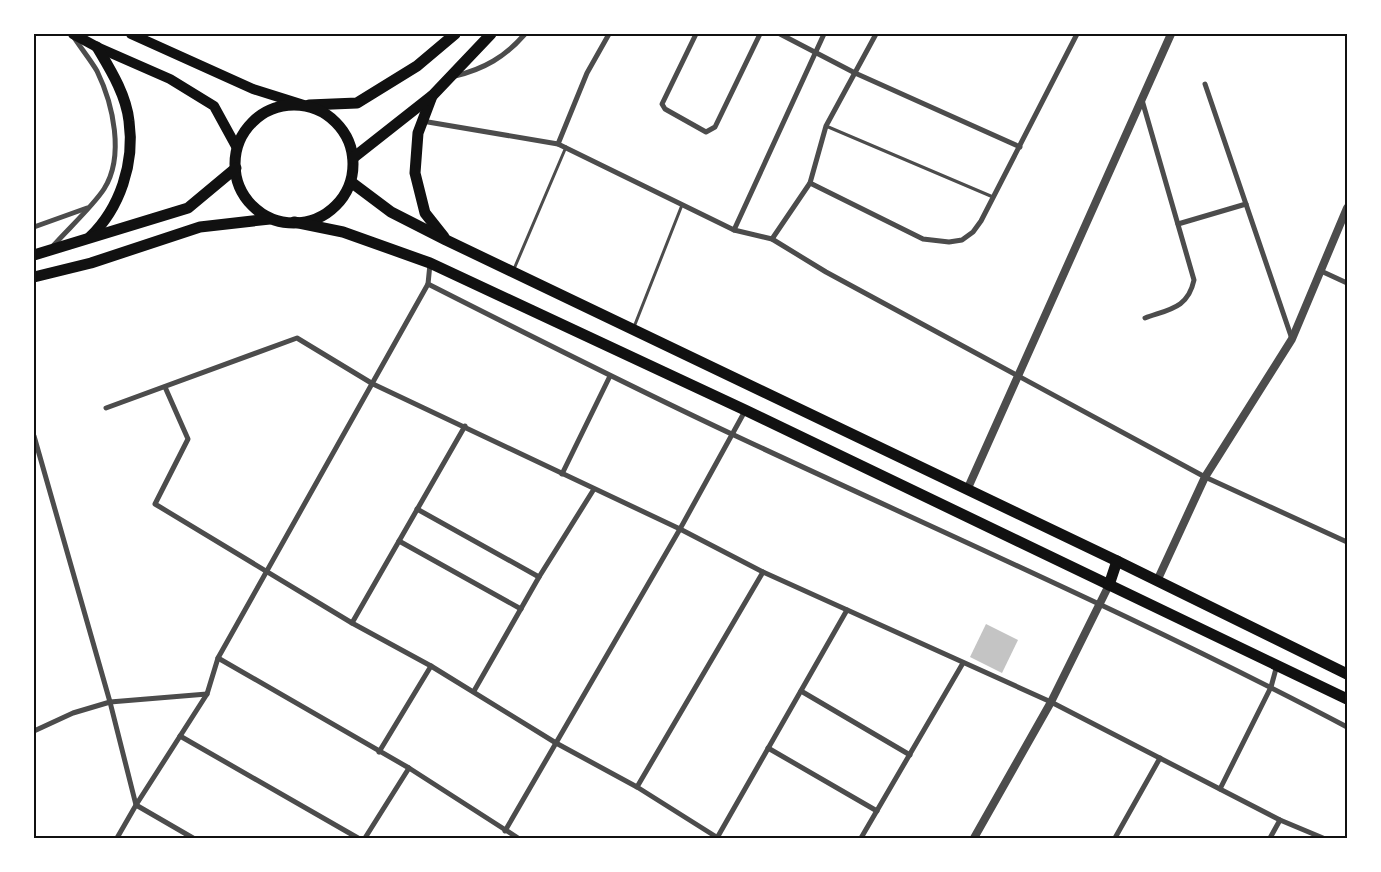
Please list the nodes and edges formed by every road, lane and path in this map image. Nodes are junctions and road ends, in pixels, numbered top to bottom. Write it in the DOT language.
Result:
graph roads {
  1 [pos="72,34"];
  2 [pos="131,34"];
  3 [pos="455,34"];
  4 [pos="491,34"];
  5 [pos="526,34"];
  6 [pos="609,34"];
  7 [pos="696,34"];
  8 [pos="760,34"];
  9 [pos="780,34"];
  10 [pos="824,34"];
  11 [pos="876,34"];
  12 [pos="1077,34"];
  13 [pos="1171,34"];
  14 [pos="97,47"];
  15 [pos="815,52"];
  16 [pos="855,73"];
  17 [pos="449,78"];
  18 [pos="1205,84"];
  19 [pos="433,95"];
  20 [pos="1142,99"];
  21 [pos="307,106"];
  22 [pos="422,121"];
  23 [pos="826,126"];
  24 [pos="558,144"];
  25 [pos="1020,146"];
  26 [pos="237,148"];
  27 [pos="566,148"];
  28 [pos="353,158"];
  29 [pos="236,168"];
  30 [pos="351,182"];
  31 [pos="810,183"];
  32 [pos="994,198"];
  33 [pos="682,204"];
  34 [pos="1246,204"];
  35 [pos="87,208"];
  36 [pos="1347,208"];
  37 [pos="270,219"];
  38 [pos="294,222"];
  39 [pos="1178,224"];
  40 [pos="34,227"];
  41 [pos="734,230"];
  42 [pos="772,239"];
  43 [pos="87,240"];
  44 [pos="446,240"];
  45 [pos="49,250"];
  46 [pos="34,255"];
  47 [pos="430,263"];
  48 [pos="1321,271"];
  49 [pos="513,272"];
  50 [pos="34,277"];
  51 [pos="428,284"];
  52 [pos="1347,284"];
  53 [pos="1145,318"];
  54 [pos="633,330"];
  55 [pos="1292,339"];
  56 [pos="610,376"];
  57 [pos="1017,377"];
  58 [pos="373,384"];
  59 [pos="165,387"];
  60 [pos="106,408"];
  61 [pos="745,410"];
  62 [pos="465,426"];
  63 [pos="733,435"];
  64 [pos="34,436"];
  65 [pos="562,474"];
  66 [pos="1205,477"];
  67 [pos="594,489"];
  68 [pos="967,490"];
  69 [pos="417,509"];
  70 [pos="680,529"];
  71 [pos="399,541"];
  72 [pos="1347,542"];
  73 [pos="1117,561"];
  74 [pos="266,570"];
  75 [pos="763,572"];
  76 [pos="539,577"];
  77 [pos="1157,581"];
  78 [pos="1110,585"];
  79 [pos="1100,605"];
  80 [pos="521,609"];
  81 [pos="847,610"];
  82 [pos="352,623"];
  83 [pos="218,658"];
  84 [pos="963,663"];
  85 [pos="431,666"];
  86 [pos="1277,666"];
  87 [pos="1347,674"];
  88 [pos="1271,687"];
  89 [pos="474,691"];
  90 [pos="801,691"];
  91 [pos="207,694"];
  92 [pos="1347,699"];
  93 [pos="110,702"];
  94 [pos="1051,702"];
  95 [pos="1347,727"];
  96 [pos="34,731"];
  97 [pos="180,736"];
  98 [pos="556,744"];
  99 [pos="768,748"];
  100 [pos="379,752"];
  101 [pos="910,755"];
  102 [pos="1160,758"];
  103 [pos="409,768"];
  104 [pos="637,787"];
  105 [pos="1220,789"];
  106 [pos="136,805"];
  107 [pos="877,811"];
  108 [pos="1280,820"];
  109 [pos="505,831"];
  110 [pos="118,838"];
  111 [pos="193,838"];
  112 [pos="358,838"];
  113 [pos="365,838"];
  114 [pos="518,838"];
  115 [pos="717,838"];
  116 [pos="861,838"];
  117 [pos="974,838"];
  118 [pos="1115,838"];
  119 [pos="1270,838"];
  120 [pos="1322,838"];
  1 -- 14 [label="main road"];
  1 -- 35 [label="street"];
  2 -- 21 [label="main road"];
  3 -- 21 [label="highway"];
  4 -- 17 [label="highway"];
  5 -- 17 [label="street"];
  6 -- 24 [label="street"];
  7 -- 8 [label="street"];
  9 -- 15 [label="street"];
  10 -- 15 [label="street"];
  11 -- 16 [label="street"];
  12 -- 25 [label="street"];
  13 -- 20 [label="street"];
  14 -- 26 [label="main road"];
  14 -- 43 [label="highway"];
  15 -- 16 [label="street"];
  15 -- 41 [label="street"];
  16 -- 23 [label="street"];
  16 -- 25 [label="street"];
  17 -- 19 [label="highway"];
  18 -- 34 [label="street"];
  19 -- 22 [label="highway"];
  19 -- 28 [label="highway"];
  20 -- 39 [label="street"];
  20 -- 57 [label="street"];
  21 -- 26 [label="highway"];
  21 -- 28 [label="highway"];
  22 -- 24 [label="street"];
  22 -- 44 [label="highway"];
  23 -- 31 [label="street"];
  23 -- 32 [label="lane"];
  24 -- 27 [label="street"];
  25 -- 32 [label="street"];
  26 -- 29 [label="highway"];
  27 -- 33 [label="street"];
  27 -- 49 [label="lane"];
  28 -- 30 [label="highway"];
  29 -- 37 [label="highway"];
  29 -- 43 [label="highway"];
  30 -- 38 [label="highway"];
  30 -- 44 [label="highway"];
  31 -- 32 [label="street"];
  31 -- 42 [label="street"];
  33 -- 41 [label="street"];
  33 -- 54 [label="lane"];
  34 -- 39 [label="street"];
  34 -- 55 [label="street"];
  35 -- 40 [label="street"];
  35 -- 45 [label="street"];
  36 -- 48 [label="street"];
  37 -- 38 [label="highway"];
  37 -- 50 [label="highway"];
  38 -- 47 [label="highway"];
  39 -- 53 [label="street"];
  41 -- 42 [label="street"];
  42 -- 57 [label="street"];
  43 -- 45 [label="highway"];
  44 -- 49 [label="highway"];
  45 -- 46 [label="highway"];
  47 -- 51 [label="street"];
  47 -- 61 [label="highway"];
  48 -- 52 [label="street"];
  48 -- 55 [label="street"];
  49 -- 54 [label="highway"];
  51 -- 56 [label="street"];
  51 -- 58 [label="street"];
  54 -- 68 [label="highway"];
  55 -- 66 [label="street"];
  56 -- 63 [label="street"];
  56 -- 65 [label="street"];
  57 -- 66 [label="street"];
  57 -- 68 [label="street"];
  58 -- 59 [label="street"];
  58 -- 62 [label="street"];
  58 -- 74 [label="street"];
  59 -- 60 [label="street"];
  59 -- 74 [label="street"];
  61 -- 63 [label="street"];
  61 -- 78 [label="highway"];
  62 -- 65 [label="street"];
  62 -- 69 [label="street"];
  63 -- 70 [label="street"];
  63 -- 79 [label="street"];
  64 -- 93 [label="street"];
  65 -- 67 [label="street"];
  66 -- 72 [label="street"];
  66 -- 77 [label="street"];
  67 -- 70 [label="street"];
  67 -- 76 [label="street"];
  68 -- 73 [label="highway"];
  69 -- 71 [label="street"];
  69 -- 76 [label="street"];
  70 -- 75 [label="street"];
  70 -- 98 [label="street"];
  71 -- 80 [label="street"];
  71 -- 82 [label="street"];
  73 -- 77 [label="highway"];
  73 -- 78 [label="highway"];
  74 -- 82 [label="street"];
  74 -- 83 [label="street"];
  75 -- 81 [label="street"];
  75 -- 104 [label="street"];
  76 -- 80 [label="street"];
  77 -- 87 [label="highway"];
  78 -- 79 [label="street"];
  78 -- 86 [label="highway"];
  79 -- 88 [label="street"];
  79 -- 94 [label="street"];
  80 -- 89 [label="street"];
  81 -- 84 [label="street"];
  81 -- 90 [label="street"];
  82 -- 85 [label="street"];
  83 -- 91 [label="street"];
  83 -- 100 [label="street"];
  84 -- 94 [label="street"];
  84 -- 101 [label="street"];
  85 -- 89 [label="street"];
  85 -- 100 [label="street"];
  86 -- 88 [label="street"];
  86 -- 92 [label="highway"];
  88 -- 95 [label="street"];
  88 -- 105 [label="street"];
  89 -- 98 [label="street"];
  90 -- 99 [label="street"];
  90 -- 101 [label="street"];
  91 -- 93 [label="street"];
  91 -- 97 [label="street"];
  93 -- 96 [label="street"];
  93 -- 106 [label="street"];
  94 -- 102 [label="street"];
  94 -- 117 [label="street"];
  97 -- 106 [label="street"];
  97 -- 112 [label="street"];
  98 -- 104 [label="street"];
  98 -- 109 [label="street"];
  99 -- 107 [label="street"];
  99 -- 115 [label="street"];
  100 -- 103 [label="street"];
  101 -- 107 [label="street"];
  102 -- 105 [label="street"];
  102 -- 118 [label="street"];
  103 -- 109 [label="street"];
  103 -- 113 [label="street"];
  104 -- 115 [label="street"];
  105 -- 108 [label="street"];
  106 -- 110 [label="street"];
  106 -- 111 [label="street"];
  107 -- 116 [label="street"];
  108 -- 119 [label="street"];
  108 -- 120 [label="street"];
  109 -- 114 [label="street"];
}
